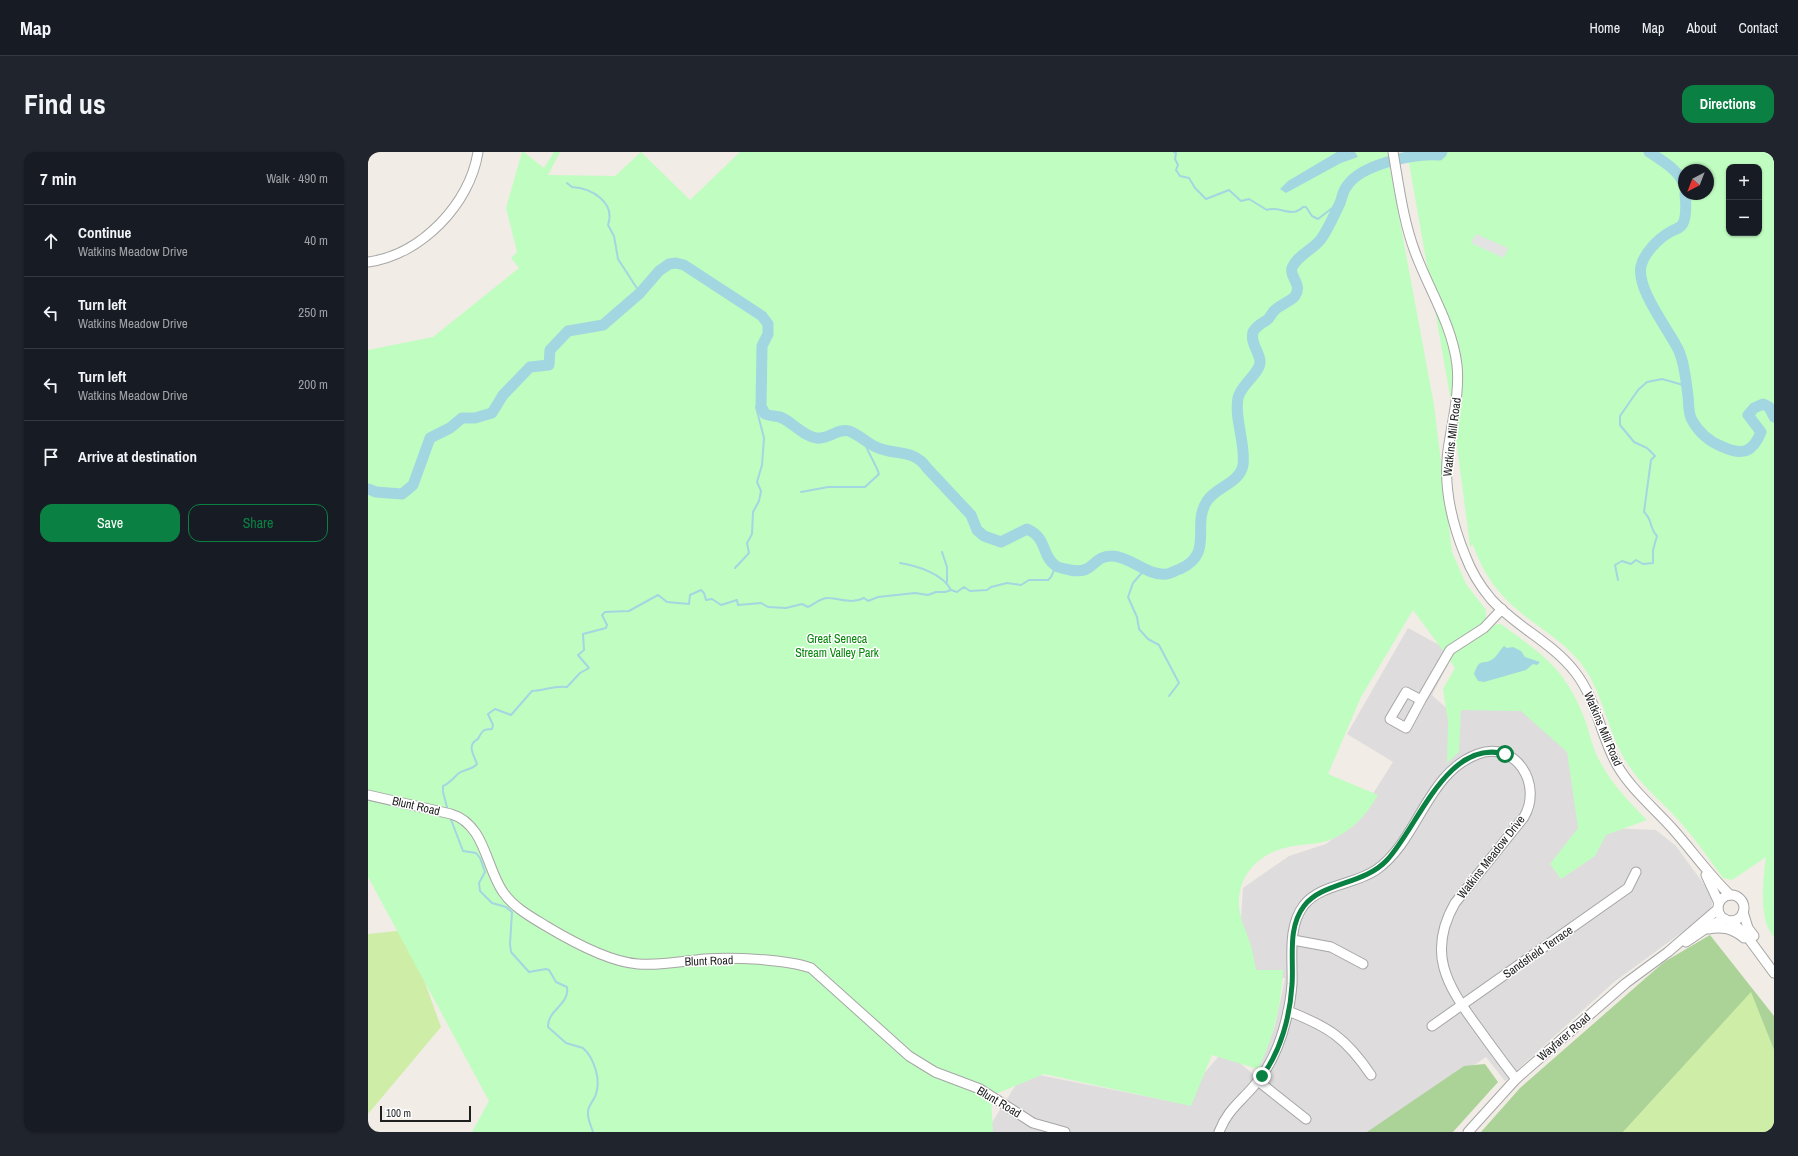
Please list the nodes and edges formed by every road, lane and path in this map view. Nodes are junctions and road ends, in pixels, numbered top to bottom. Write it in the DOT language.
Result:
graph roads {
  1 [pos="478,152"];
  2 [pos="1392,152"];
  3 [pos="368,262"];
  4 [pos="1502,609"];
  5 [pos="1421,700"];
  6 [pos="368,795"];
  7 [pos="1698,859"];
  8 [pos="1636,872"];
  9 [pos="1730,895"];
  10 [pos="1718,906"];
  11 [pos="1743,912"];
  12 [pos="1728,920"];
  13 [pos="1705,929"];
  14 [pos="1293,940"];
  15 [pos="1668,952"];
  16 [pos="1760,952"];
  17 [pos="1363,964"];
  18 [pos="1774,973"];
  19 [pos="1462,1005"];
  20 [pos="1288,1011"];
  21 [pos="1432,1026"];
  22 [pos="1371,1075"];
  23 [pos="1516,1079"];
  24 [pos="1258,1081"];
  25 [pos="1306,1119"];
  26 [pos="1065,1132"];
  27 [pos="1219,1132"];
  28 [pos="1468,1132"];
  1 -- 3 [label="street"];
  2 -- 4 [label="street, Watkins Mill Road"];
  4 -- 5 [label="street"];
  4 -- 7 [label="street, Watkins Mill Road"];
  6 -- 26 [label="street, Blunt Road"];
  7 -- 9 [label="street, Watkins Mill Road"];
  7 -- 10 [label="street, Watkins Mill Road"];
  8 -- 19 [label="street, Sandsfield Terrace"];
  9 -- 10 [label="street"];
  9 -- 11 [label="street"];
  10 -- 12 [label="street"];
  10 -- 15 [label="street, Wayfarer Road"];
  11 -- 12 [label="street"];
  11 -- 16 [label="street"];
  12 -- 13 [label="street, Wayfarer Road"];
  12 -- 16 [label="street"];
  13 -- 15 [label="street, Wayfarer Road"];
  13 -- 16 [label="street"];
  14 -- 17 [label="street"];
  14 -- 19 [label="street, Watkins Meadow Drive"];
  14 -- 20 [label="street, Watkins Meadow Drive"];
  15 -- 23 [label="street, Wayfarer Road"];
  16 -- 18 [label="street"];
  19 -- 21 [label="street, Sandsfield Terrace"];
  19 -- 23 [label="street, Watkins Meadow Drive"];
  20 -- 22 [label="street"];
  20 -- 24 [label="street, Watkins Meadow Drive"];
  23 -- 28 [label="street, Wayfarer Road"];
  24 -- 25 [label="street"];
  24 -- 27 [label="street, Watkins Meadow Drive"];
}
